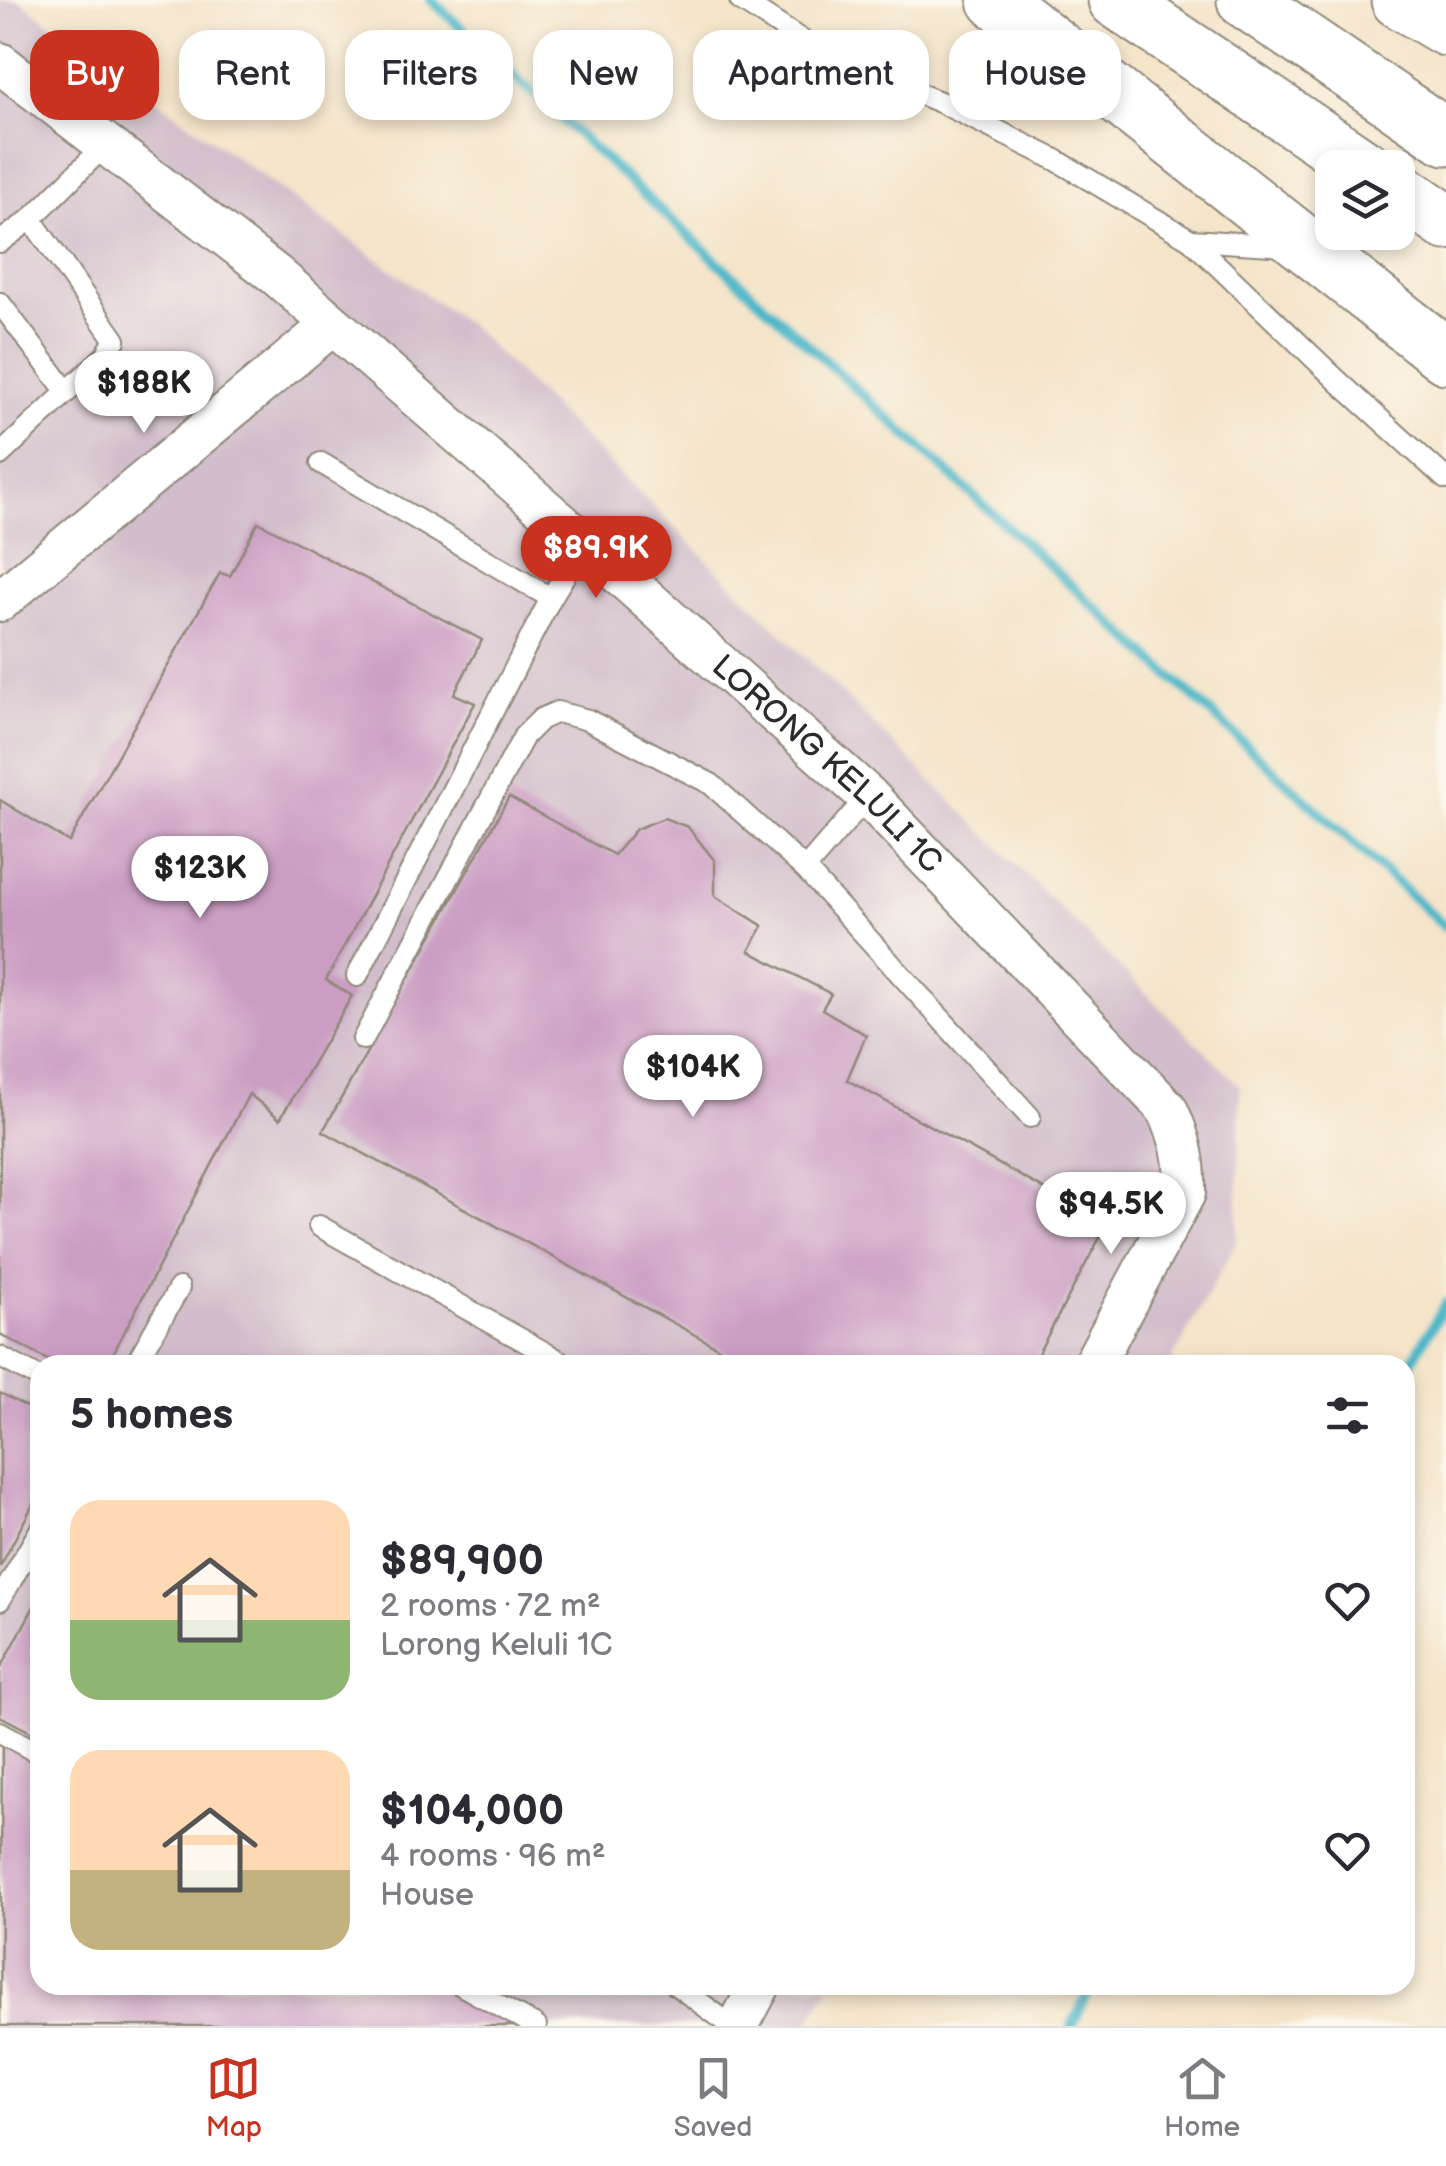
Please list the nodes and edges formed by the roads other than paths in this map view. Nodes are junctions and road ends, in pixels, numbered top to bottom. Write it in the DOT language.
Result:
graph roads {
  1 [pos="740,0"];
  2 [pos="996,0"];
  3 [pos="1116,0"];
  4 [pos="1245,0"];
  5 [pos="1399,0"];
  6 [pos="1446,28"];
  7 [pos="2,69"];
  8 [pos="1446,137"];
  9 [pos="106,144"];
  10 [pos="1338,150"];
  11 [pos="1415,201"];
  12 [pos="31,219"];
  13 [pos="1446,222"];
  14 [pos="1191,240"];
  15 [pos="0,242"];
  16 [pos="1308,247"];
  17 [pos="0,303"];
  18 [pos="332,325"];
  19 [pos="1446,356"];
  20 [pos="67,392"];
  21 [pos="0,455"];
  22 [pos="321,463"];
  23 [pos="1446,479"];
  24 [pos="584,543"];
  25 [pos="551,598"];
  26 [pos="0,601"];
  27 [pos="868,796"];
  28 [pos="805,869"];
  29 [pos="357,976"];
  30 [pos="363,1039"];
  31 [pos="1030,1117"];
  32 [pos="318,1226"];
  33 [pos="179,1288"];
  34 [pos="141,1355"];
  35 [pos="548,1355"];
  36 [pos="1098,1355"];
  37 [pos="0,1356"];
  38 [pos="30,1372"];
  39 [pos="30,1548"];
  40 [pos="0,1600"];
  41 [pos="0,1732"];
  42 [pos="30,1748"];
  43 [pos="479,1995"];
  44 [pos="690,1995"];
  45 [pos="754,1995"];
  46 [pos="536,2026"];
  47 [pos="735,2026"];
  1 -- 14 [label="lane"];
  2 -- 16 [label="highway"];
  3 -- 10 [label="highway"];
  4 -- 8 [label="highway"];
  5 -- 6 [label="highway"];
  7 -- 9 [label="street, LORONG KELULI 1C"];
  9 -- 12 [label="lane"];
  9 -- 18 [label="street, LORONG KELULI 1C"];
  11 -- 13 [label="highway"];
  12 -- 15 [label="lane"];
  12 -- 20 [label="lane"];
  14 -- 16 [label="lane"];
  14 -- 23 [label="lane"];
  16 -- 19 [label="highway"];
  17 -- 20 [label="lane"];
  18 -- 24 [label="street, LORONG KELULI 1C"];
  18 -- 26 [label="street"];
  20 -- 21 [label="lane"];
  22 -- 25 [label="lane"];
  24 -- 25 [label="lane"];
  24 -- 27 [label="street, LORONG KELULI 1C"];
  25 -- 29 [label="lane"];
  27 -- 28 [label="lane"];
  27 -- 36 [label="street, LORONG KELULI 1C"];
  28 -- 30 [label="lane"];
  28 -- 31 [label="lane"];
  32 -- 35 [label="lane"];
  33 -- 34 [label="lane"];
  37 -- 38 [label="lane"];
  39 -- 40 [label="lane"];
  41 -- 42 [label="lane"];
  43 -- 46 [label="lane"];
  44 -- 47 [label="lane"];
  45 -- 47 [label="street"];
}
